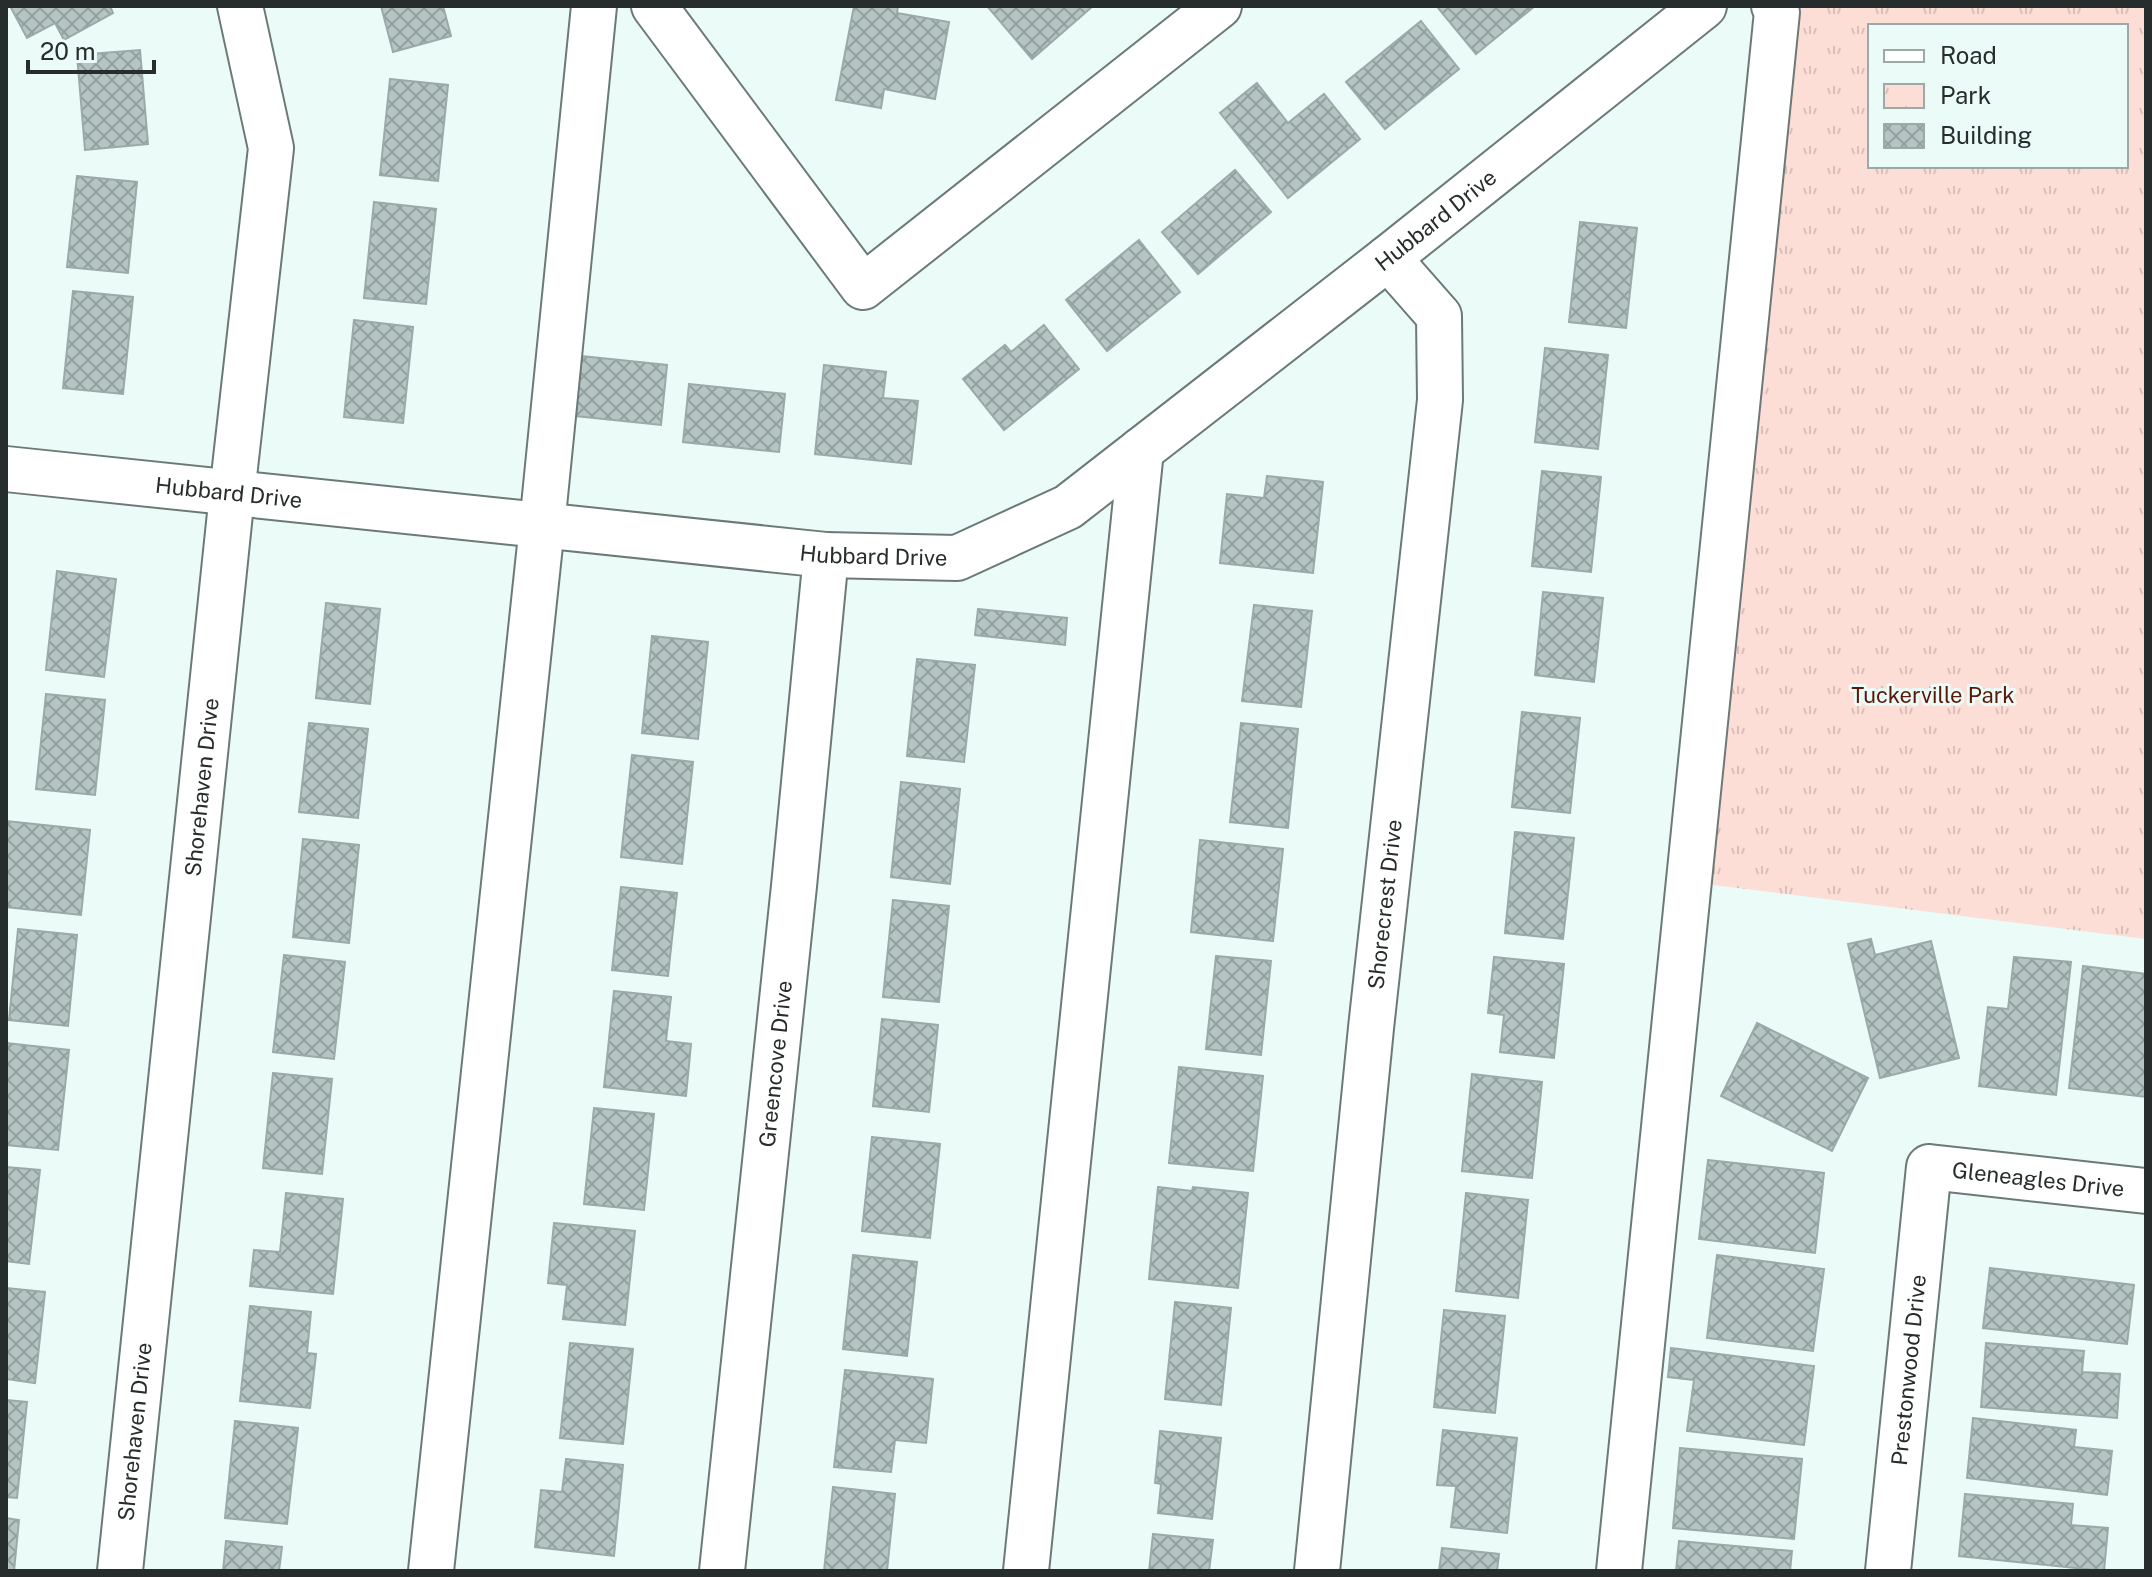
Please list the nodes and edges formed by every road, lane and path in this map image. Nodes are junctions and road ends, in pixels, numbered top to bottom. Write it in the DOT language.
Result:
graph roads {
  1 [pos="240,6"];
  2 [pos="594,6"];
  3 [pos="654,6"];
  4 [pos="1219,6"];
  5 [pos="1704,6"];
  6 [pos="1774,6"];
  7 [pos="1388,258"];
  8 [pos="1141,450"];
  9 [pos="6,469"];
  10 [pos="232,494"];
  11 [pos="542,526"];
  12 [pos="826,555"];
  13 [pos="1929,1167"];
  14 [pos="2146,1191"];
  15 [pos="120,1571"];
  16 [pos="431,1571"];
  17 [pos="722,1571"];
  18 [pos="1026,1571"];
  19 [pos="1317,1571"];
  20 [pos="1619,1571"];
  21 [pos="1888,1571"];
  1 -- 10 [label="street, Shorehaven Drive"];
  2 -- 11 [label="street"];
  3 -- 4 [label="street"];
  5 -- 7 [label="street, Hubbard Drive"];
  6 -- 20 [label="street"];
  7 -- 8 [label="street, Hubbard Drive"];
  7 -- 19 [label="street, Shorecrest Drive"];
  8 -- 12 [label="street, Hubbard Drive"];
  8 -- 18 [label="street"];
  9 -- 10 [label="street, Hubbard Drive"];
  10 -- 11 [label="street, Hubbard Drive"];
  10 -- 15 [label="street, Shorehaven Drive"];
  11 -- 12 [label="street, Hubbard Drive"];
  11 -- 16 [label="street"];
  12 -- 17 [label="street, Greencove Drive"];
  13 -- 14 [label="street, Gleneagles Drive"];
  13 -- 21 [label="street, Prestonwood Drive"];
}
